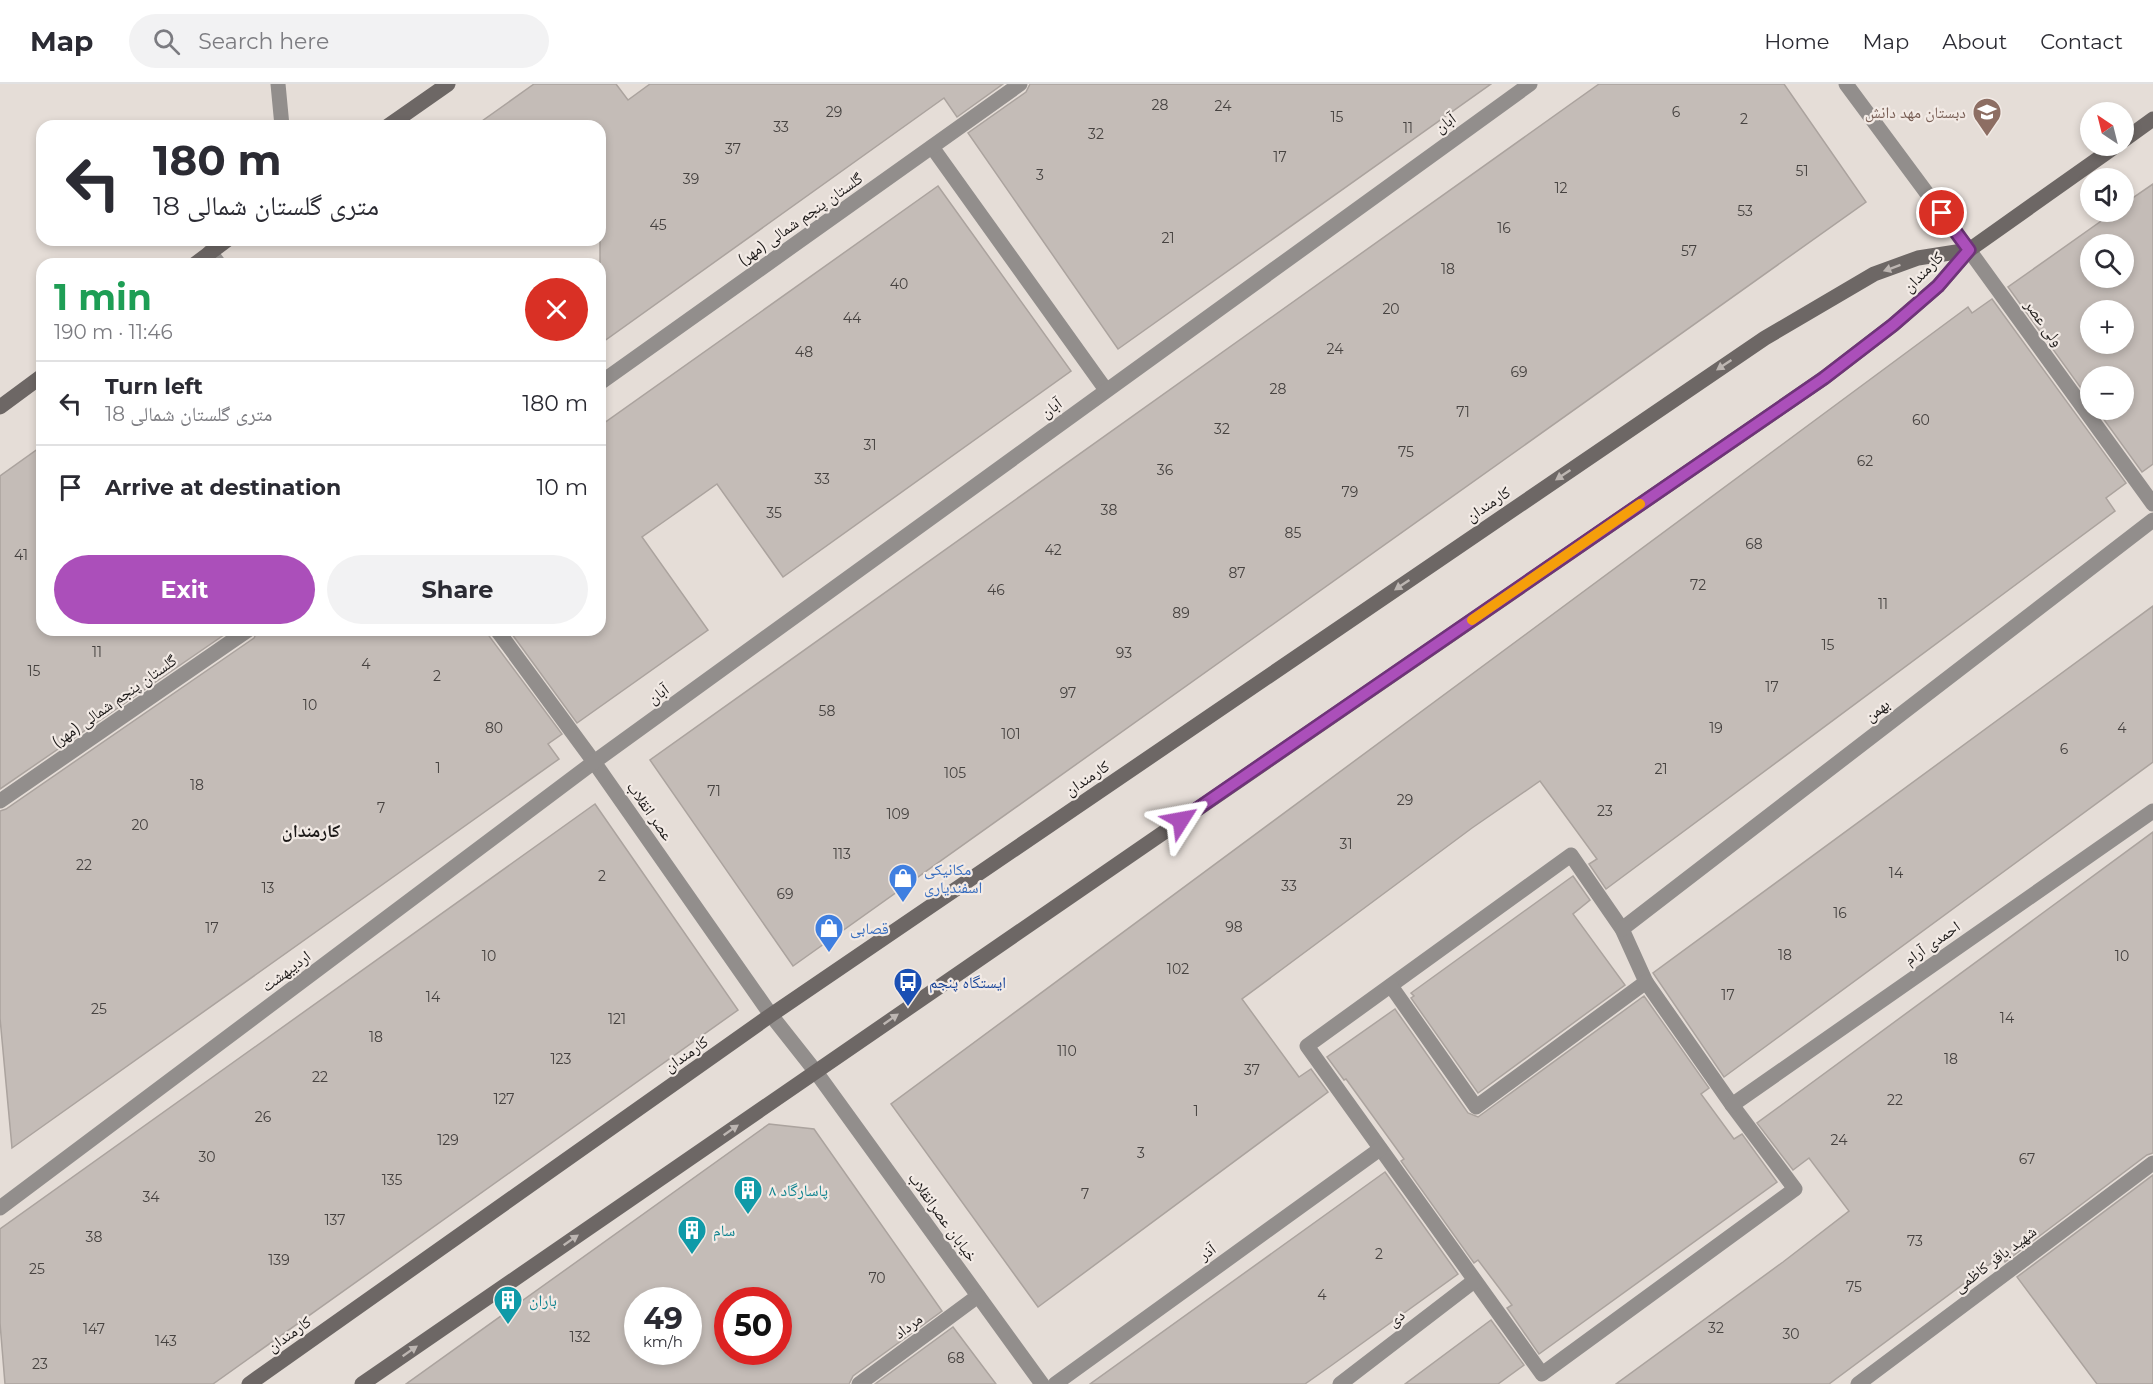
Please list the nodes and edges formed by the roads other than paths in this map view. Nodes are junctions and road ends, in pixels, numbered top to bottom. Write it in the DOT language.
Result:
graph roads {
  1 [pos="278,84"];
  2 [pos="448,84"];
  3 [pos="1020,84"];
  4 [pos="1530,84"];
  5 [pos="1846,84"];
  6 [pos="2153,119"];
  7 [pos="281,120"];
  8 [pos="397,120"];
  9 [pos="2134,133"];
  10 [pos="932,147"];
  11 [pos="2102,156"];
  12 [pos="1969,250"];
  13 [pos="606,379"];
  14 [pos="36,380"];
  15 [pos="1106,390"];
  16 [pos="0,407"];
  17 [pos="2153,504"];
  18 [pos="2153,520"];
  19 [pos="239,636"];
  20 [pos="501,636"];
  21 [pos="594,762"];
  22 [pos="0,801"];
  23 [pos="2153,811"];
  24 [pos="1622,929"];
  25 [pos="1646,982"];
  26 [pos="1390,986"];
  27 [pos="771,1015"];
  28 [pos="816,1072"];
  29 [pos="1732,1106"];
  30 [pos="1380,1149"];
  31 [pos="2153,1163"];
  32 [pos="0,1208"];
  33 [pos="1474,1281"];
  34 [pos="978,1296"];
  35 [pos="249,1384"];
  36 [pos="362,1384"];
  37 [pos="859,1384"];
  38 [pos="1041,1384"];
  39 [pos="1054,1384"];
  40 [pos="1340,1384"];
  41 [pos="1858,1384"];
  1 -- 7 [label="street"];
  2 -- 8 [label="main road"];
  3 -- 10 [label="street, گلستان پنجم شمالی (مهر)"];
  4 -- 15 [label="street, آبان"];
  5 -- 12 [label="street, ولی عصر"];
  6 -- 9 [label="main road"];
  10 -- 13 [label="street, گلستان پنجم شمالی (مهر)"];
  10 -- 15 [label="street"];
  11 -- 12 [label="main road, کارمندان"];
  12 -- 17 [label="street, ولی عصر"];
  12 -- 27 [label="main road, کارمندان, one-way"];
  28 -- 12 [label="main road, کارمندان, one-way"];
  14 -- 16 [label="main road"];
  15 -- 21 [label="street, آبان"];
  18 -- 24 [label="street, بهمن"];
  19 -- 22 [label="street, گلستان پنجم شمالی (مهر)"];
  20 -- 21 [label="street, عصر انقلاب"];
  21 -- 27 [label="street, عصر انقلاب"];
  21 -- 32 [label="street, اردیبهشت"];
  23 -- 29 [label="street, احمدی آرام"];
  24 -- 25 [label="street"];
  24 -- 26 [label="street"];
  25 -- 26 [label="street"];
  25 -- 29 [label="street"];
  26 -- 30 [label="street"];
  27 -- 28 [label="street, عصر انقلاب"];
  27 -- 35 [label="main road, کارمندان"];
  28 -- 34 [label="street, خیابان عصرانقلاب"];
  36 -- 28 [label="main road, کارمندان, one-way"];
  29 -- 33 [label="street"];
  30 -- 33 [label="street"];
  30 -- 39 [label="street, آذر"];
  31 -- 41 [label="street, شهید باقر کاظمی"];
  33 -- 40 [label="street, دی"];
  34 -- 37 [label="street, مرداد"];
  34 -- 38 [label="street, خیابان عصرانقلاب"];
}
